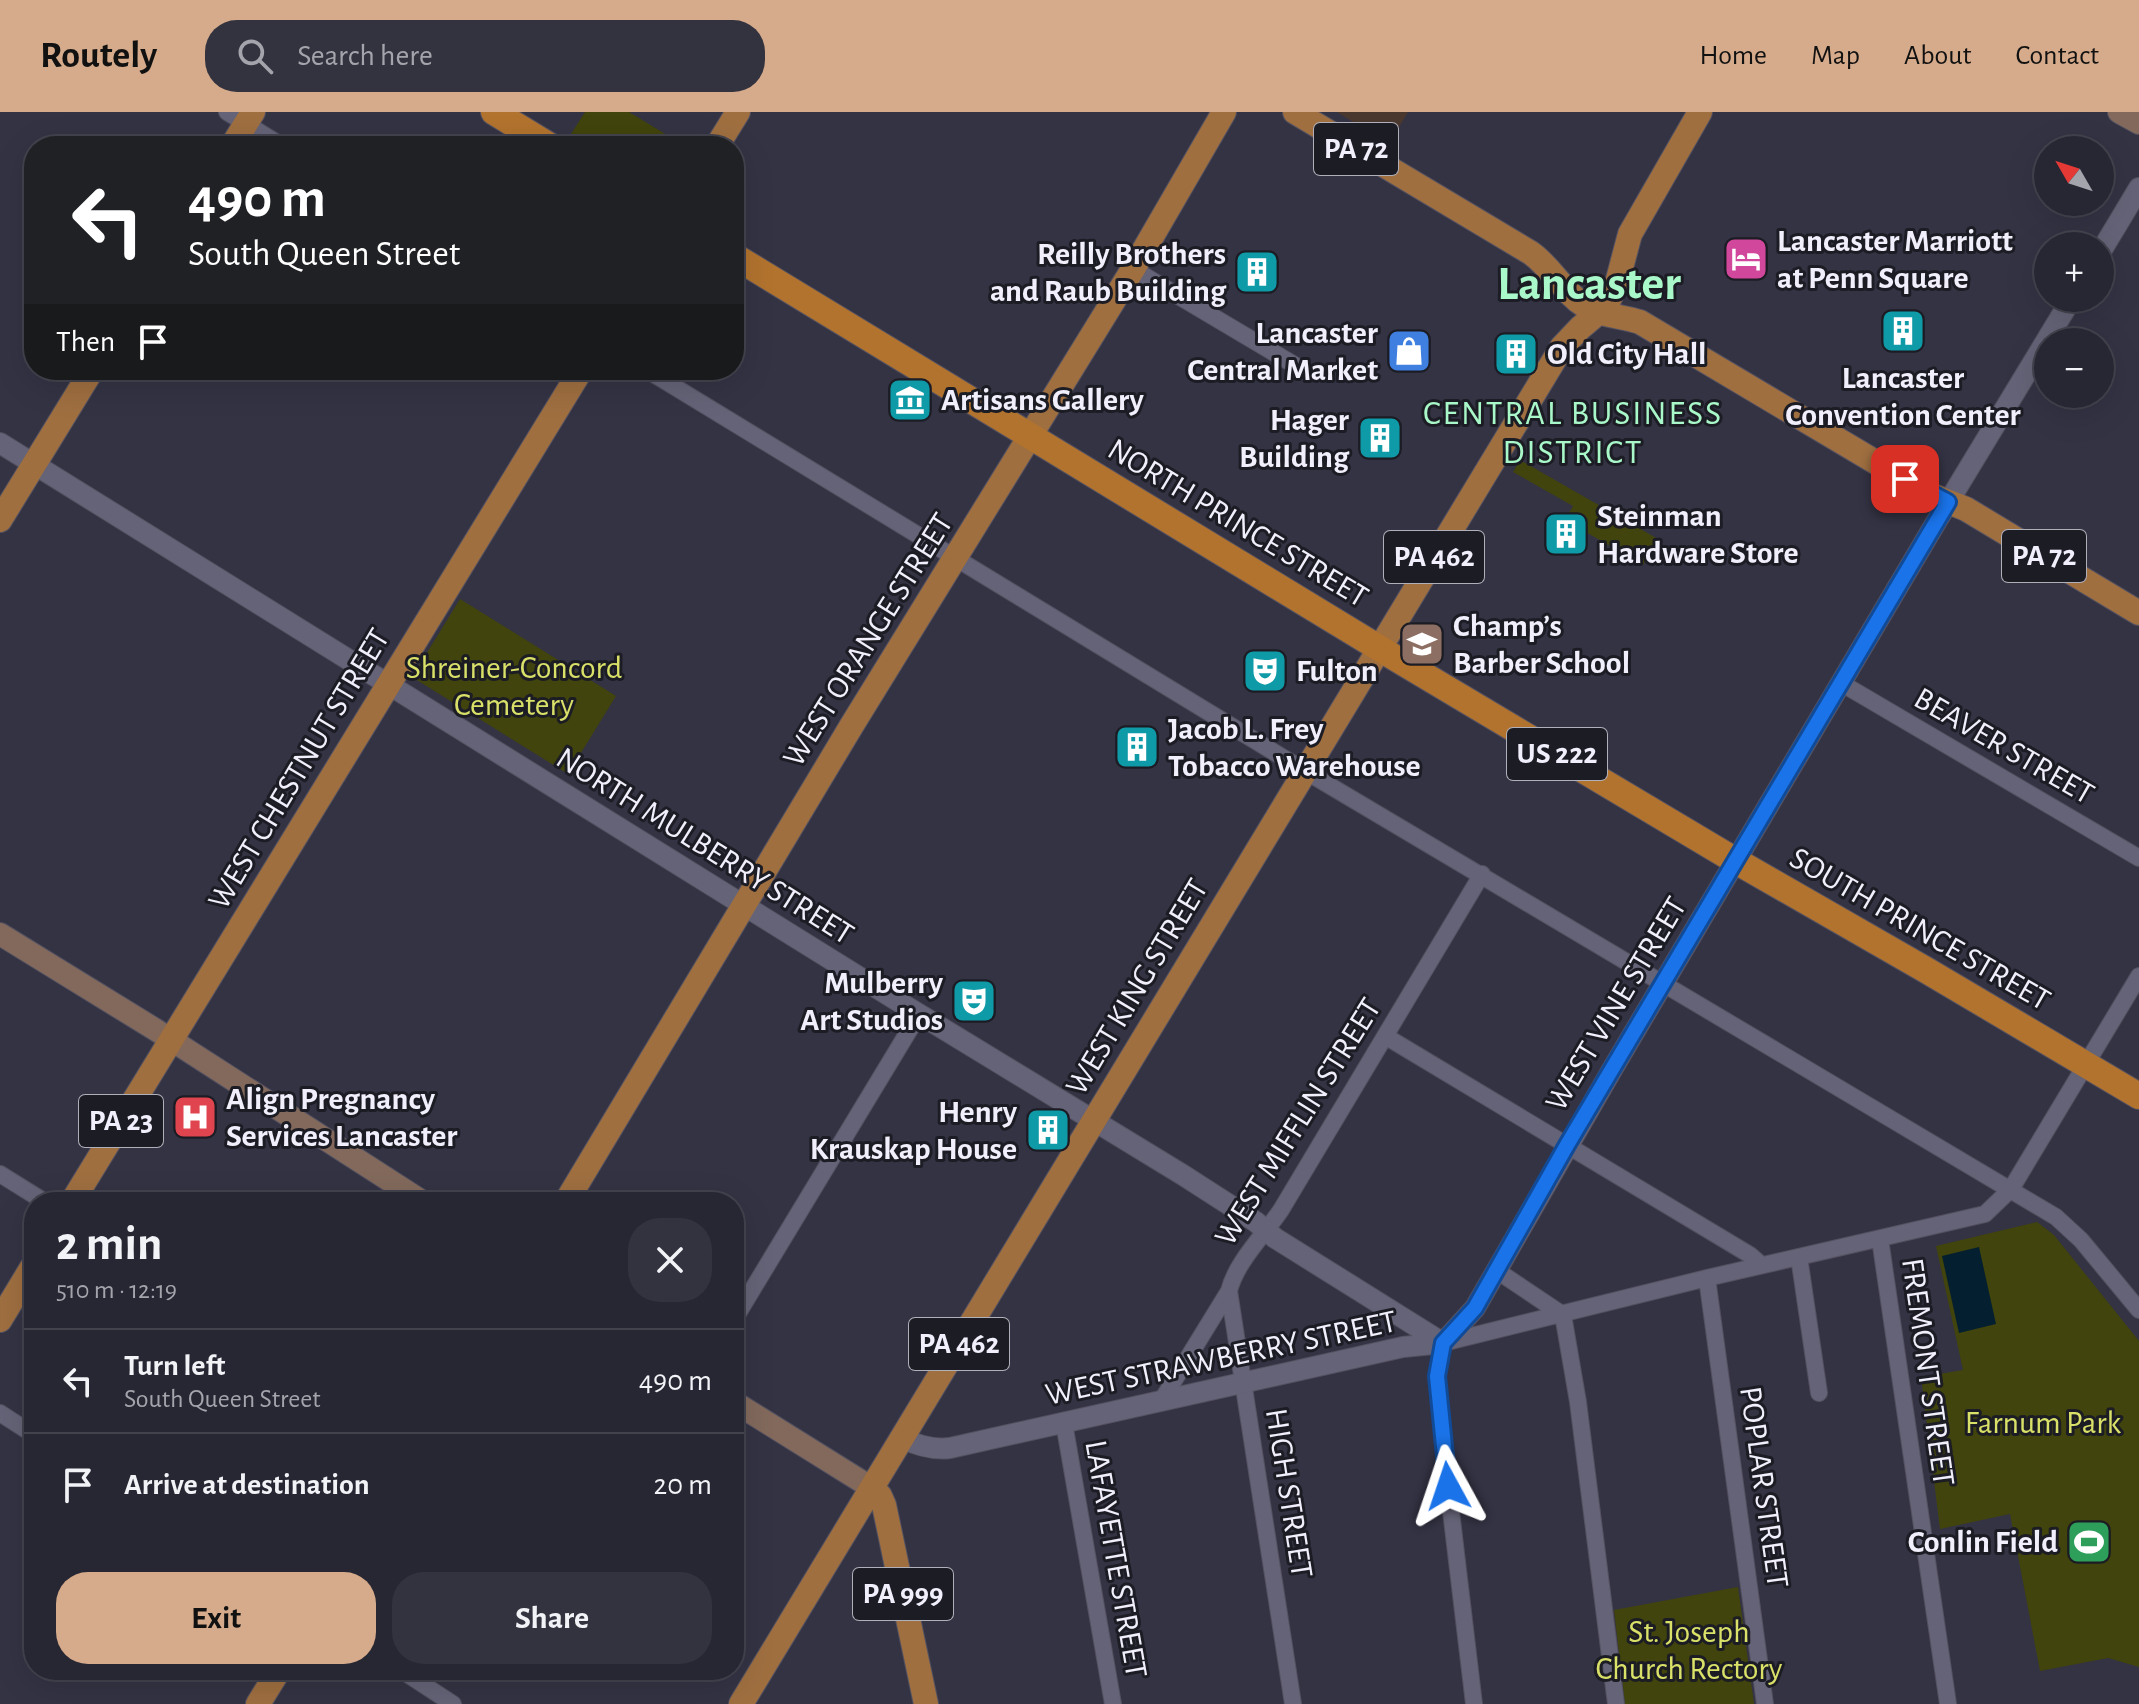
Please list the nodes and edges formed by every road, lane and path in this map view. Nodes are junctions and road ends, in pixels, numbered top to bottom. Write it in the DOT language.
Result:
graph roads {
  1 [pos="494,112"];
  2 [pos="738,112"];
  3 [pos="1224,112"];
  4 [pos="1295,112"];
  5 [pos="1700,112"];
  6 [pos="2119,112"];
  7 [pos="242,116"];
  8 [pos="2139,123"];
  9 [pos="235,136"];
  10 [pos="269,136"];
  11 [pos="534,136"];
  12 [pos="723,136"];
  13 [pos="2139,188"];
  14 [pos="2113,232"];
  15 [pos="744,262"];
  16 [pos="1133,269"];
  17 [pos="1599,312"];
  18 [pos="2063,312"];
  19 [pos="1308,373"];
  20 [pos="86,380"];
  21 [pos="575,380"];
  22 [pos="663,380"];
  23 [pos="1030,437"];
  24 [pos="0,443"];
  25 [pos="34,464"];
  26 [pos="1948,502"];
  27 [pos="0,520"];
  28 [pos="955,559"];
  29 [pos="2139,613"];
  30 [pos="1379,648"];
  31 [pos="1841,683"];
  32 [pos="388,685"];
  33 [pos="1305,771"];
  34 [pos="2139,858"];
  35 [pos="1736,861"];
  36 [pos="1482,874"];
  37 [pos="744,906"];
  38 [pos="0,934"];
  39 [pos="2139,976"];
  40 [pos="1664,983"];
  41 [pos="919,1014"];
  42 [pos="1385,1036"];
  43 [pos="171,1040"];
  44 [pos="2085,1065"];
  45 [pos="2139,1096"];
  46 [pos="1093,1121"];
  47 [pos="1567,1145"];
  48 [pos="0,1174"];
  49 [pos="2011,1189"];
  50 [pos="29,1192"];
  51 [pos="78,1192"];
  52 [pos="407,1192"];
  53 [pos="572,1192"];
  54 [pos="1265,1230"];
  55 [pos="1880,1239"];
  56 [pos="1799,1257"];
  57 [pos="1758,1266"];
  58 [pos="1496,1270"];
  59 [pos="1707,1278"];
  60 [pos="24,1280"];
  61 [pos="1229,1291"];
  62 [pos="744,1303"];
  63 [pos="2139,1310"];
  64 [pos="1563,1315"];
  65 [pos="0,1320"];
  66 [pos="1443,1343"];
  67 [pos="1244,1382"];
  68 [pos="1819,1393"];
  69 [pos="1162,1400"];
  70 [pos="744,1408"];
  71 [pos="0,1413"];
  72 [pos="1064,1423"];
  73 [pos="24,1429"];
  74 [pos="902,1438"];
  75 [pos="872,1488"];
  76 [pos="273,1680"];
  77 [pos="416,1680"];
  78 [pos="258,1704"];
  79 [pos="453,1704"];
  80 [pos="741,1704"];
  81 [pos="926,1704"];
  82 [pos="1113,1704"];
  83 [pos="1293,1704"];
  84 [pos="1474,1704"];
  85 [pos="1616,1704"];
  86 [pos="1765,1704"];
  87 [pos="1948,1704"];
  1 -- 11 [label="highway"];
  2 -- 12 [label="main road"];
  3 -- 16 [label="main road, WEST ORANGE STREET"];
  4 -- 17 [label="main road, PA 72"];
  5 -- 17 [label="main road, PA 462"];
  6 -- 8 [label="main road"];
  7 -- 9 [label="main road"];
  7 -- 10 [label="street"];
  13 -- 14 [label="street"];
  15 -- 23 [label="highway, NORTH PRINCE STREET / US 222"];
  16 -- 19 [label="street"];
  16 -- 23 [label="main road, WEST ORANGE STREET"];
  17 -- 26 [label="main road, PA 72"];
  17 -- 30 [label="main road, WEST KING STREET / PA 462"];
  18 -- 26 [label="street, WEST VINE STREET"];
  20 -- 25 [label="main road"];
  21 -- 32 [label="main road, WEST CHESTNUT STREET / PA 23"];
  22 -- 28 [label="street"];
  23 -- 28 [label="main road, WEST ORANGE STREET"];
  23 -- 30 [label="highway, NORTH PRINCE STREET / US 222"];
  24 -- 25 [label="street, NORTH MULBERRY STREET"];
  25 -- 27 [label="main road"];
  25 -- 32 [label="street, NORTH MULBERRY STREET"];
  26 -- 29 [label="main road, PA 72"];
  26 -- 31 [label="street, WEST VINE STREET"];
  28 -- 33 [label="street"];
  28 -- 37 [label="main road, WEST ORANGE STREET"];
  30 -- 33 [label="main road, WEST KING STREET / PA 462"];
  30 -- 35 [label="highway, SOUTH PRINCE STREET / US 222"];
  31 -- 34 [label="street, BEAVER STREET"];
  31 -- 35 [label="street, WEST VINE STREET"];
  32 -- 37 [label="street, NORTH MULBERRY STREET"];
  32 -- 43 [label="main road, WEST CHESTNUT STREET / PA 23"];
  33 -- 36 [label="street"];
  33 -- 46 [label="main road, WEST KING STREET / PA 462"];
  35 -- 40 [label="street, WEST VINE STREET"];
  35 -- 44 [label="highway, SOUTH PRINCE STREET / US 222"];
  36 -- 40 [label="street"];
  36 -- 42 [label="street, WEST MIFFLIN STREET"];
  37 -- 41 [label="street, NORTH MULBERRY STREET"];
  37 -- 53 [label="main road, WEST ORANGE STREET"];
  38 -- 43 [label="main road"];
  39 -- 44 [label="street, WEST STRAWBERRY STREET"];
  40 -- 47 [label="street, WEST VINE STREET"];
  40 -- 49 [label="street"];
  41 -- 46 [label="street, NORTH MULBERRY STREET"];
  41 -- 62 [label="street"];
  42 -- 47 [label="street"];
  42 -- 54 [label="street, WEST MIFFLIN STREET"];
  43 -- 51 [label="main road, WEST CHESTNUT STREET / PA 23"];
  43 -- 52 [label="main road"];
  44 -- 45 [label="highway, SOUTH PRINCE STREET / US 222"];
  44 -- 49 [label="street, WEST STRAWBERRY STREET"];
  46 -- 54 [label="street, NORTH MULBERRY STREET"];
  46 -- 74 [label="main road, WEST KING STREET / PA 462"];
  47 -- 57 [label="street"];
  47 -- 58 [label="street, WEST VINE STREET"];
  48 -- 50 [label="street"];
  49 -- 55 [label="street, WEST STRAWBERRY STREET"];
  49 -- 63 [label="street"];
  54 -- 61 [label="street, WEST MIFFLIN STREET"];
  54 -- 66 [label="street, NORTH MULBERRY STREET"];
  55 -- 56 [label="street, WEST STRAWBERRY STREET"];
  55 -- 87 [label="street, FREMONT STREET"];
  56 -- 57 [label="street, WEST STRAWBERRY STREET"];
  56 -- 68 [label="street"];
  57 -- 59 [label="street, WEST STRAWBERRY STREET"];
  58 -- 64 [label="street"];
  58 -- 66 [label="street, WEST VINE STREET"];
  59 -- 64 [label="street, WEST STRAWBERRY STREET"];
  59 -- 86 [label="street, POPLAR STREET"];
  60 -- 65 [label="main road"];
  61 -- 67 [label="street, HIGH STREET"];
  61 -- 69 [label="street, WEST MIFFLIN STREET"];
  64 -- 66 [label="street, WEST STRAWBERRY STREET"];
  64 -- 85 [label="street"];
  66 -- 67 [label="street, WEST STRAWBERRY STREET"];
  66 -- 84 [label="street"];
  67 -- 69 [label="street, WEST STRAWBERRY STREET"];
  67 -- 83 [label="street, HIGH STREET"];
  69 -- 72 [label="street, WEST STRAWBERRY STREET"];
  70 -- 75 [label="main road"];
  71 -- 73 [label="street"];
  72 -- 74 [label="street, WEST STRAWBERRY STREET"];
  72 -- 82 [label="street, LAFAYETTE STREET"];
  74 -- 75 [label="main road, WEST KING STREET / PA 462"];
  75 -- 80 [label="main road, WEST KING STREET / PA 462"];
  75 -- 81 [label="main road, PA 999"];
  76 -- 78 [label="main road"];
  77 -- 79 [label="street"];
}
